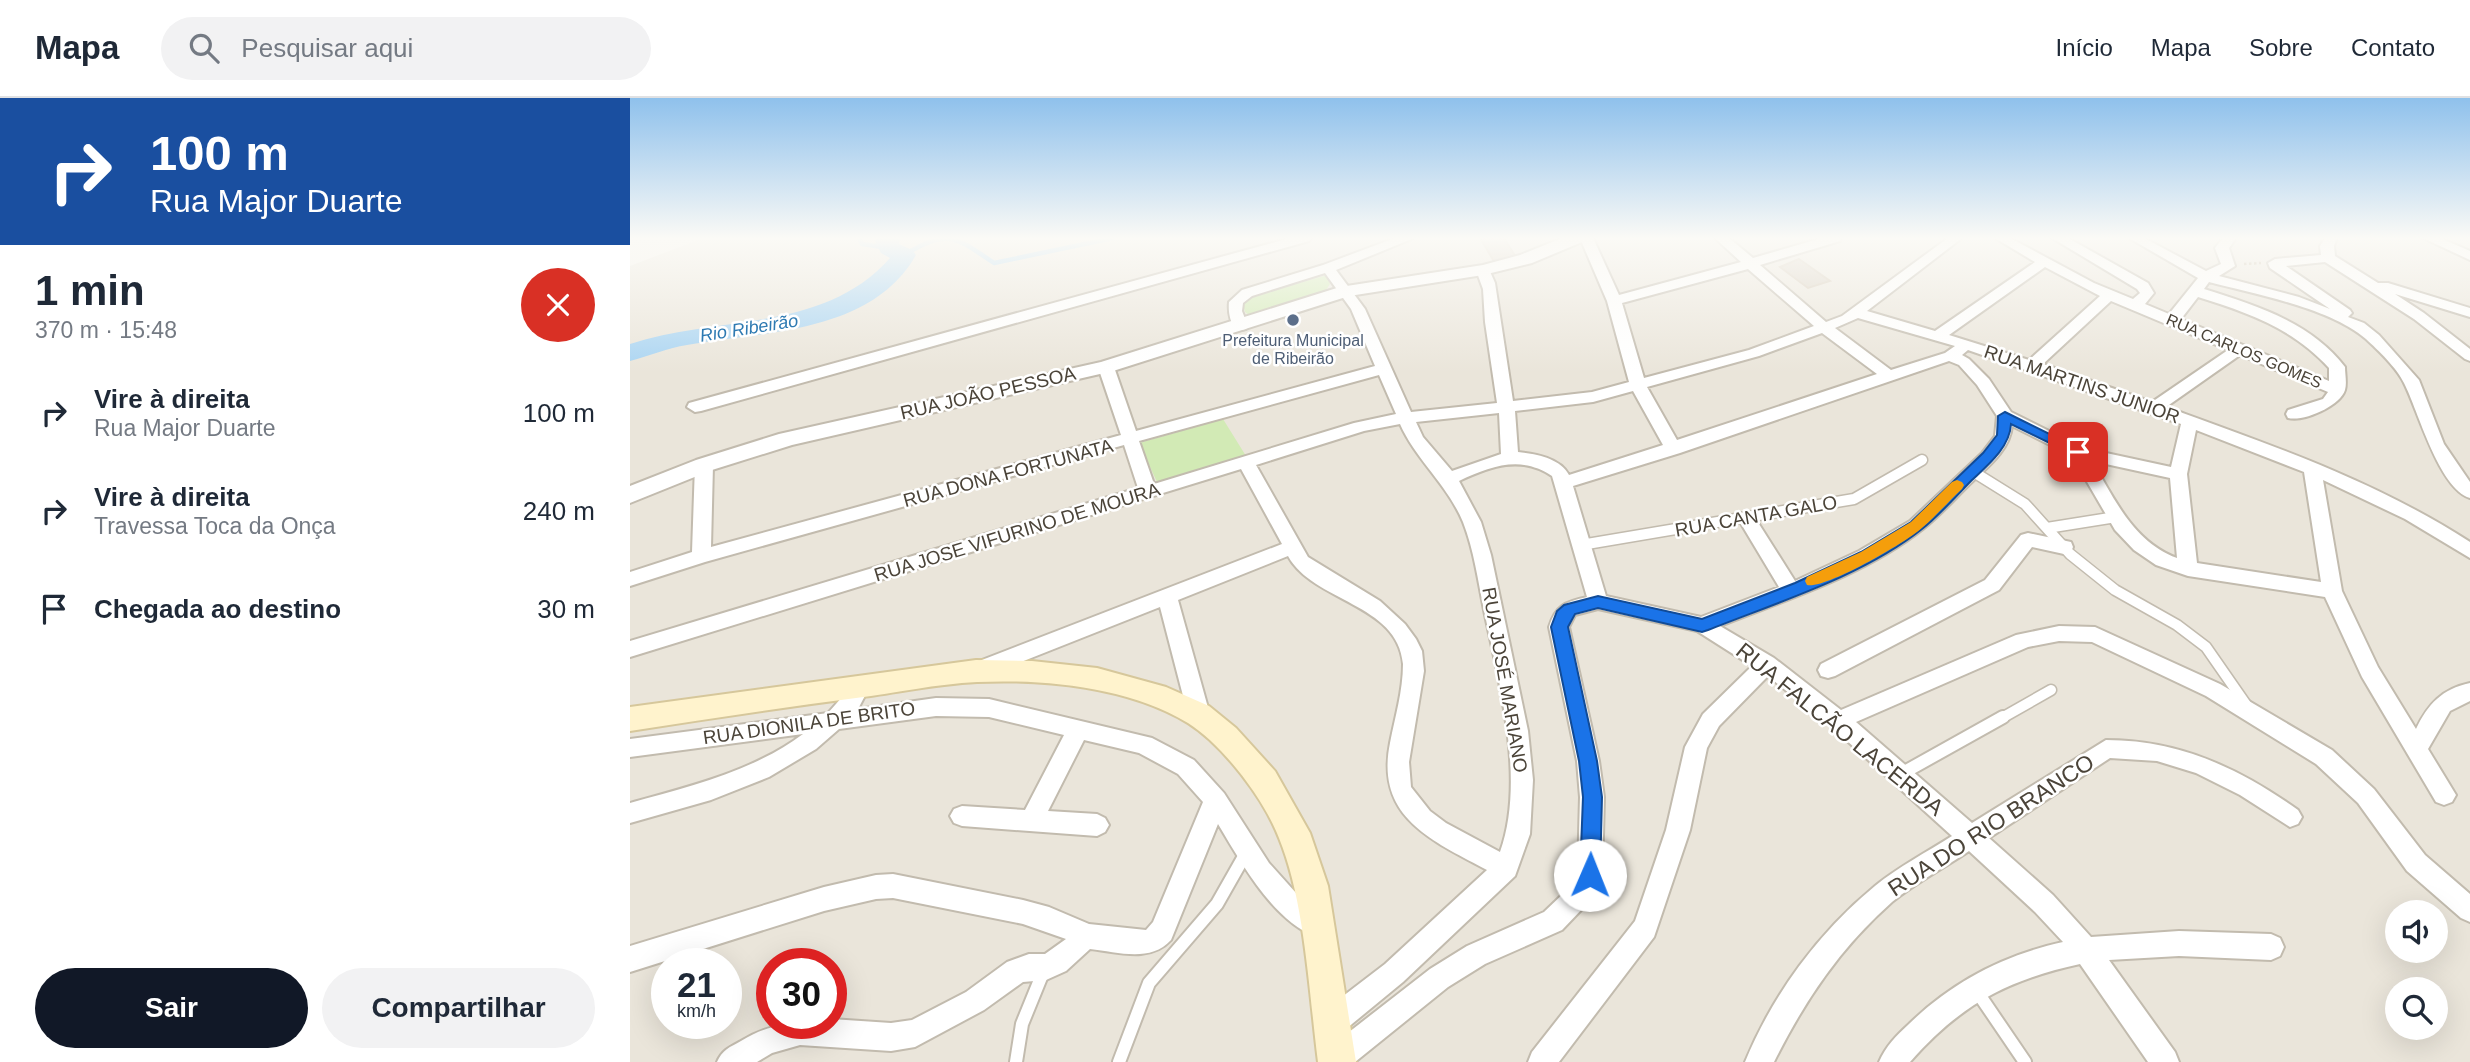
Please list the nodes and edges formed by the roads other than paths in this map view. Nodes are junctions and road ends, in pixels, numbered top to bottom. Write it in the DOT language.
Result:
graph roads {
  1 [pos="1142,283"];
  2 [pos="1279,283"];
  3 [pos="1340,283"];
  4 [pos="1394,283"];
  5 [pos="1490,283"];
  6 [pos="1606,283"];
  7 [pos="1679,283"];
  8 [pos="1774,283"];
  9 [pos="1896,283"];
  10 [pos="2014,283"];
  11 [pos="2086,283"];
  12 [pos="2138,283"];
  13 [pos="2201,283"];
  14 [pos="2229,283"];
  15 [pos="2301,283"];
  16 [pos="2365,283"];
  17 [pos="2374,283"];
  18 [pos="1346,290"];
  19 [pos="2194,291"];
  20 [pos="2109,295"];
  21 [pos="1614,301"];
  22 [pos="2136,306"];
  23 [pos="1856,313"];
  24 [pos="2470,313"];
  25 [pos="2172,321"];
  26 [pos="1241,326"];
  27 [pos="2359,326"];
  28 [pos="1825,328"];
  29 [pos="1939,335"];
  30 [pos="2239,349"];
  31 [pos="1959,350"];
  32 [pos="2470,356"];
  33 [pos="2032,366"];
  34 [pos="1106,367"];
  35 [pos="1386,368"];
  36 [pos="1888,375"];
  37 [pos="1638,386"];
  38 [pos="2337,390"];
  39 [pos="1506,406"];
  40 [pos="695,407"];
  41 [pos="2154,408"];
  42 [pos="2294,414"];
  43 [pos="2005,416"];
  44 [pos="1405,419"];
  45 [pos="2190,422"];
  46 [pos="1130,440"];
  47 [pos="1674,449"];
  48 [pos="2078,452"];
  49 [pos="1510,456"];
  50 [pos="1922,460"];
  51 [pos="1246,463"];
  52 [pos="704,466"];
  53 [pos="2312,467"];
  54 [pos="1972,471"];
  55 [pos="2178,474"];
  56 [pos="1449,479"];
  57 [pos="1562,483"];
  58 [pos="1148,492"];
  59 [pos="2470,492"];
  60 [pos="630,495"];
  61 [pos="1746,517"];
  62 [pos="2116,517"];
  63 [pos="2048,528"];
  64 [pos="1581,545"];
  65 [pos="2064,547"];
  66 [pos="1291,548"];
  67 [pos="2470,551"];
  68 [pos="701,556"];
  69 [pos="2188,569"];
  70 [pos="630,579"];
  71 [pos="1791,590"];
  72 [pos="2332,591"];
  73 [pos="1167,595"];
  74 [pos="1598,602"];
  75 [pos="1702,625"];
  76 [pos="630,649"];
  77 [pos="1767,664"];
  78 [pos="1828,670"];
  79 [pos="976,671"];
  80 [pos="859,686"];
  81 [pos="2051,690"];
  82 [pos="2470,692"];
  83 [pos="2251,712"];
  84 [pos="1199,715"];
  85 [pos="836,718"];
  86 [pos="630,719"];
  87 [pos="1837,721"];
  88 [pos="1078,729"];
  89 [pos="630,748"];
  90 [pos="2417,749"];
  91 [pos="1901,774"];
  92 [pos="2444,795"];
  93 [pos="1216,800"];
  94 [pos="630,813"];
  95 [pos="962,816"];
  96 [pos="2290,817"];
  97 [pos="1031,821"];
  98 [pos="1097,825"];
  99 [pos="1969,837"];
  100 [pos="1247,850"];
  101 [pos="1506,868"];
  102 [pos="2470,910"];
  103 [pos="1316,925"];
  104 [pos="1085,936"];
  105 [pos="2271,947"];
  106 [pos="2085,948"];
  107 [pos="630,959"];
  108 [pos="1046,967"];
  109 [pos="1976,989"];
  110 [pos="1331,1023"];
  111 [pos="1336,1061"];
  112 [pos="731,1062"];
  113 [pos="1016,1062"];
  114 [pos="1119,1062"];
  115 [pos="1542,1062"];
  116 [pos="1759,1062"];
  117 [pos="1893,1062"];
  118 [pos="2025,1062"];
  119 [pos="2165,1062"];
  1 -- 40 [label="street"];
  2 -- 26 [label="street"];
  3 -- 18 [label="street, RUA JOSÉ MARIANO"];
  4 -- 18 [label="street, RUA JOÃO PESSOA"];
  5 -- 39 [label="street"];
  6 -- 21 [label="street"];
  7 -- 21 [label="street"];
  8 -- 28 [label="street"];
  9 -- 23 [label="street, RUA JOSE VIFURINO DE MOURA"];
  10 -- 29 [label="street"];
  11 -- 20 [label="street, RUA CARLOS GOMES"];
  12 -- 22 [label="street"];
  13 -- 19 [label="street"];
  14 -- 27 [label="street"];
  15 -- 27 [label="street"];
  16 -- 32 [label="street"];
  17 -- 24 [label="street"];
  18 -- 26 [label="street, RUA JOÃO PESSOA"];
  18 -- 35 [label="street, RUA JOSÉ MARIANO"];
  19 -- 25 [label="street"];
  19 -- 38 [label="street"];
  20 -- 22 [label="street, RUA CARLOS GOMES"];
  20 -- 33 [label="street"];
  21 -- 37 [label="street"];
  22 -- 25 [label="street, RUA CARLOS GOMES"];
  23 -- 28 [label="street, RUA JOSE VIFURINO DE MOURA"];
  23 -- 29 [label="street, RUA MARTINS JUNIOR"];
  25 -- 30 [label="street, RUA CARLOS GOMES"];
  26 -- 34 [label="street, RUA JOÃO PESSOA"];
  27 -- 59 [label="street"];
  28 -- 36 [label="street"];
  28 -- 37 [label="street, RUA JOSE VIFURINO DE MOURA"];
  29 -- 31 [label="street, RUA MARTINS JUNIOR"];
  30 -- 38 [label="street, RUA CARLOS GOMES"];
  30 -- 41 [label="street"];
  31 -- 33 [label="street, RUA MARTINS JUNIOR"];
  31 -- 36 [label="street"];
  31 -- 43 [label="street"];
  33 -- 41 [label="street, RUA MARTINS JUNIOR"];
  34 -- 46 [label="street"];
  34 -- 52 [label="street, RUA JOÃO PESSOA"];
  35 -- 44 [label="street, RUA JOSÉ MARIANO"];
  35 -- 46 [label="street, RUA DONA FORTUNATA"];
  36 -- 47 [label="street"];
  37 -- 39 [label="street, RUA JOSE VIFURINO DE MOURA"];
  37 -- 47 [label="street"];
  38 -- 42 [label="street"];
  39 -- 44 [label="street, RUA JOSE VIFURINO DE MOURA"];
  39 -- 49 [label="street"];
  41 -- 45 [label="street, RUA MARTINS JUNIOR"];
  43 -- 48 [label="street"];
  43 -- 54 [label="street"];
  44 -- 51 [label="street, RUA JOSE VIFURINO DE MOURA"];
  44 -- 56 [label="street, RUA JOSÉ MARIANO"];
  45 -- 53 [label="street, RUA MARTINS JUNIOR"];
  45 -- 55 [label="street"];
  46 -- 58 [label="street"];
  46 -- 68 [label="street, RUA DONA FORTUNATA"];
  47 -- 57 [label="street"];
  48 -- 55 [label="street"];
  48 -- 62 [label="street"];
  49 -- 56 [label="street"];
  49 -- 57 [label="street"];
  50 -- 61 [label="lane, RUA CANTA GALO"];
  51 -- 58 [label="street, RUA JOSE VIFURINO DE MOURA"];
  51 -- 66 [label="street"];
  52 -- 60 [label="street, RUA JOÃO PESSOA"];
  52 -- 68 [label="street"];
  53 -- 67 [label="street, RUA MARTINS JUNIOR"];
  53 -- 72 [label="street"];
  54 -- 63 [label="lane"];
  54 -- 71 [label="street"];
  55 -- 69 [label="street"];
  56 -- 101 [label="street, RUA JOSÉ MARIANO"];
  57 -- 64 [label="street"];
  58 -- 76 [label="street, RUA JOSE VIFURINO DE MOURA"];
  61 -- 64 [label="lane, RUA CANTA GALO"];
  61 -- 71 [label="street"];
  62 -- 63 [label="lane"];
  62 -- 69 [label="street"];
  63 -- 65 [label="lane"];
  64 -- 74 [label="street"];
  65 -- 78 [label="street"];
  65 -- 83 [label="lane"];
  66 -- 73 [label="street"];
  66 -- 101 [label="street"];
  68 -- 70 [label="street, RUA DONA FORTUNATA"];
  69 -- 72 [label="street"];
  71 -- 75 [label="street"];
  72 -- 90 [label="street"];
  73 -- 79 [label="street"];
  73 -- 84 [label="street"];
  74 -- 75 [label="street, RUA FALCÃO LACERDA"];
  74 -- 111 [label="street"];
  75 -- 77 [label="street, RUA FALCÃO LACERDA"];
  77 -- 87 [label="street, RUA FALCÃO LACERDA"];
  77 -- 115 [label="street"];
  79 -- 80 [label="main road"];
  79 -- 84 [label="main road"];
  80 -- 85 [label="street"];
  80 -- 86 [label="main road"];
  81 -- 91 [label="lane"];
  82 -- 90 [label="street"];
  83 -- 87 [label="street"];
  83 -- 102 [label="street"];
  84 -- 103 [label="main road"];
  85 -- 88 [label="street, RUA DIONILA DE BRITO"];
  85 -- 89 [label="street, RUA DIONILA DE BRITO"];
  85 -- 94 [label="street"];
  87 -- 91 [label="street, RUA FALCÃO LACERDA"];
  88 -- 93 [label="street, RUA DIONILA DE BRITO"];
  88 -- 97 [label="street"];
  90 -- 92 [label="street"];
  91 -- 99 [label="street, RUA FALCÃO LACERDA"];
  93 -- 100 [label="street, RUA DIONILA DE BRITO"];
  93 -- 104 [label="street"];
  95 -- 97 [label="street"];
  96 -- 99 [label="street, RUA DO RIO BRANCO"];
  97 -- 98 [label="street"];
  99 -- 106 [label="street, RUA FALCÃO LACERDA"];
  99 -- 116 [label="street, RUA DO RIO BRANCO"];
  100 -- 103 [label="street, RUA DIONILA DE BRITO"];
  100 -- 114 [label="lane"];
  101 -- 110 [label="street, RUA JOSÉ MARIANO"];
  103 -- 110 [label="main road"];
  104 -- 107 [label="street"];
  104 -- 108 [label="street"];
  105 -- 106 [label="street"];
  106 -- 109 [label="street"];
  106 -- 119 [label="street, RUA FALCÃO LACERDA"];
  108 -- 112 [label="street"];
  108 -- 113 [label="lane"];
  109 -- 117 [label="street"];
  109 -- 118 [label="lane"];
  110 -- 111 [label="main road"];
}
